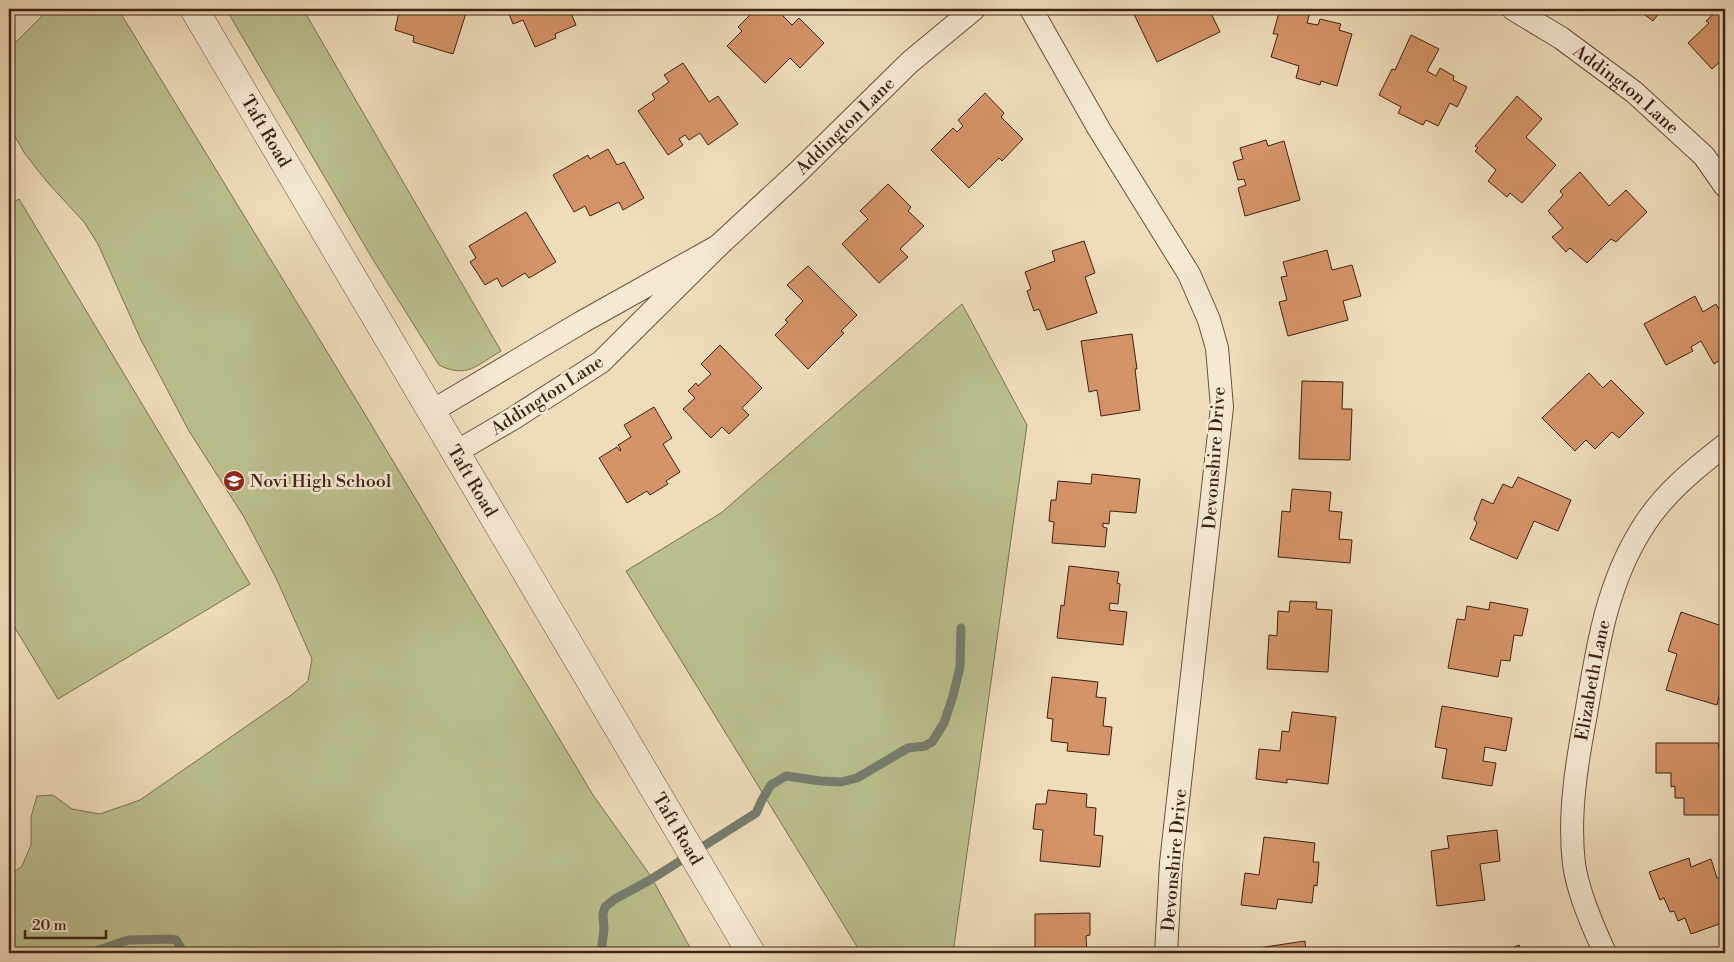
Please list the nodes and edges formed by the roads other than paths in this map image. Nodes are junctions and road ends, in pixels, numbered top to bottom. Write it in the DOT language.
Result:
graph roads {
  1 [pos="194,9"];
  2 [pos="974,9"];
  3 [pos="1031,9"];
  4 [pos="1513,9"];
  5 [pos="1725,186"];
  6 [pos="718,246"];
  7 [pos="432,411"];
  8 [pos="1725,445"];
  9 [pos="456,452"];
  10 [pos="751,953"];
  11 [pos="1166,953"];
  12 [pos="1604,953"];
  1 -- 7 [label="street, Taft Road"];
  2 -- 6 [label="street, Addington Lane"];
  3 -- 11 [label="street, Devonshire Drive"];
  4 -- 5 [label="street, Addington Lane"];
  6 -- 7 [label="street, Addington Lane"];
  6 -- 9 [label="street, Addington Lane"];
  7 -- 9 [label="street, Taft Road"];
  8 -- 12 [label="street, Elizabeth Lane"];
  9 -- 10 [label="street, Taft Road"];
}
